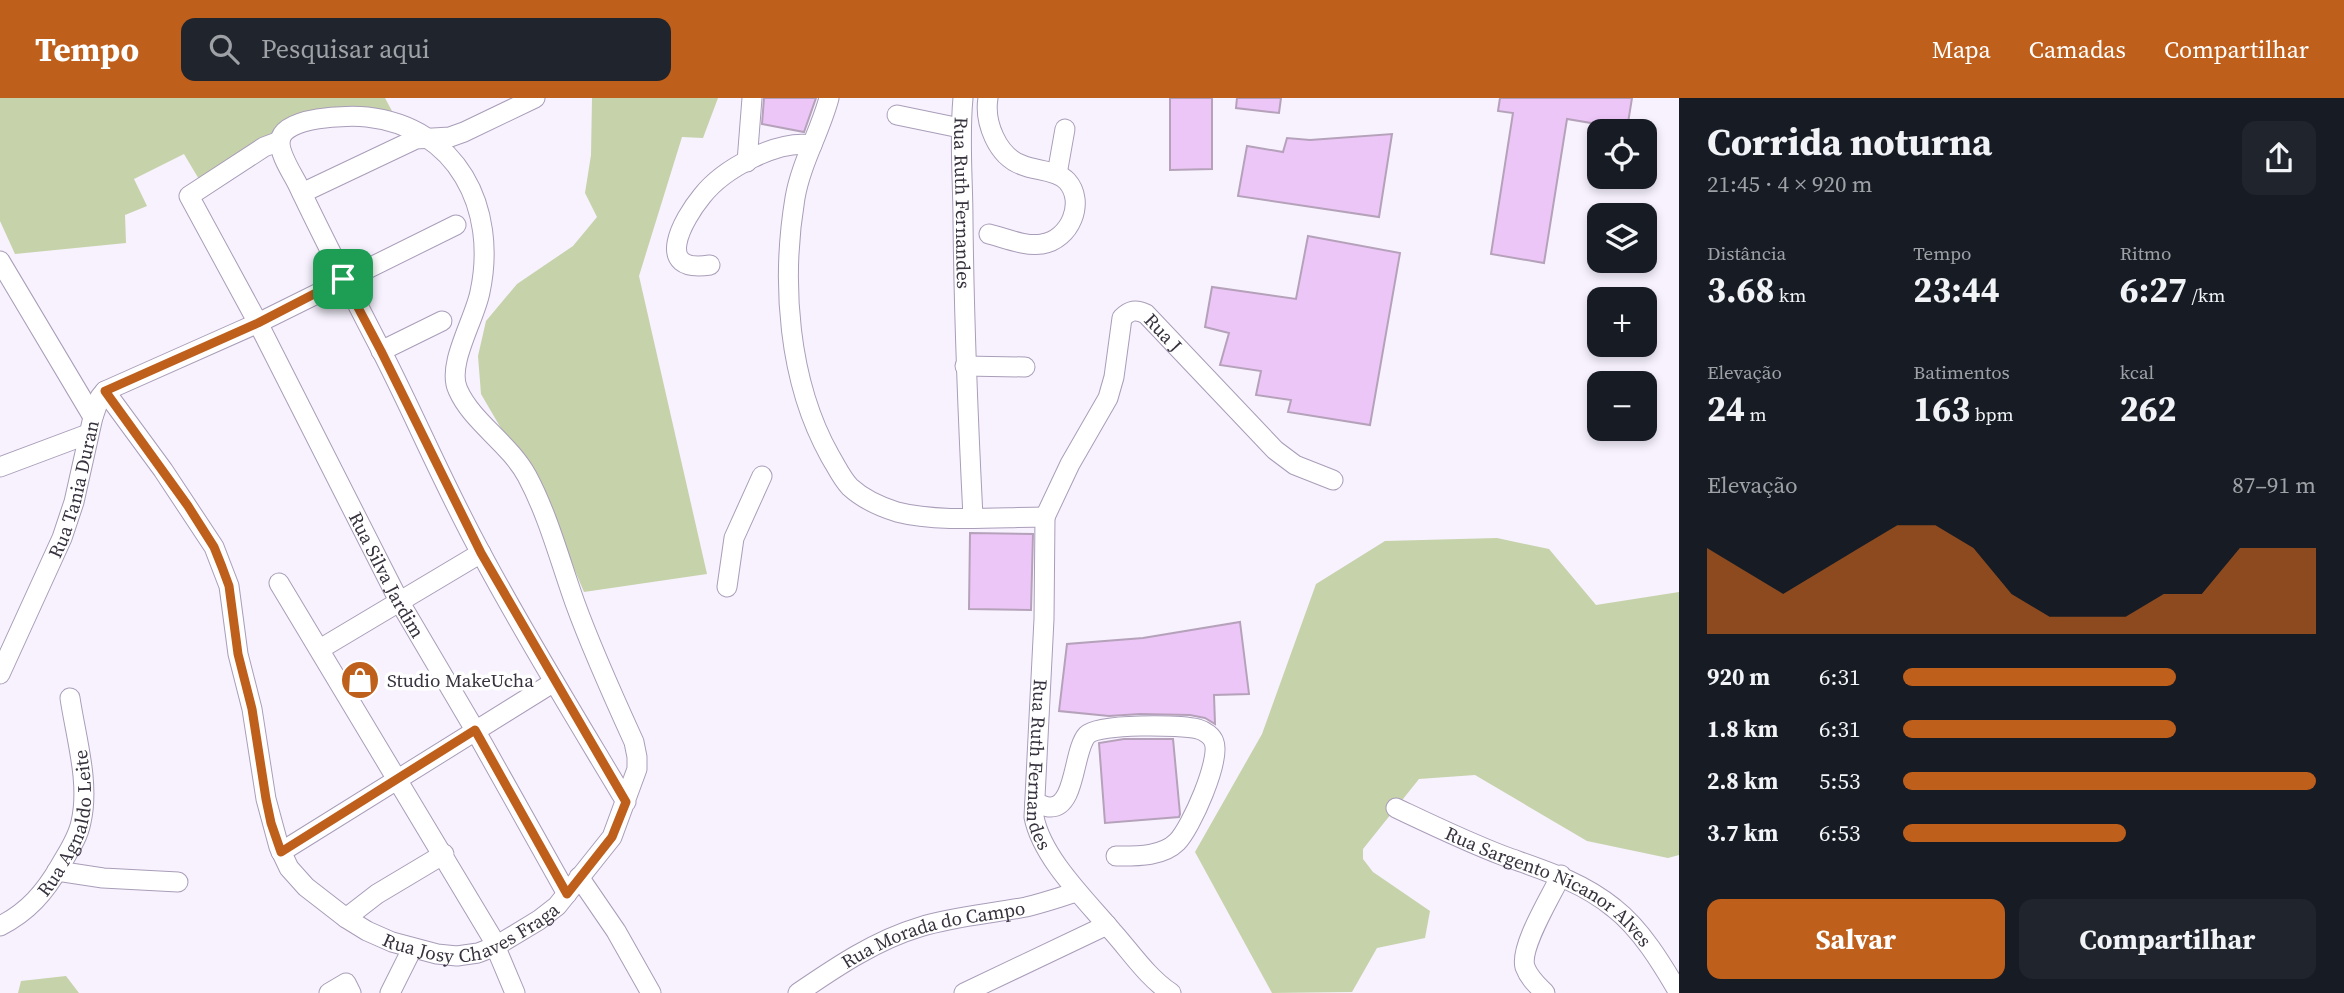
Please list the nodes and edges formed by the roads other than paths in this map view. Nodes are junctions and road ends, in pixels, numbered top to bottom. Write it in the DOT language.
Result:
graph roads {
  1 [pos="535,98"];
  2 [pos="752,98"];
  3 [pos="843,98"];
  4 [pos="963,98"];
  5 [pos="988,98"];
  6 [pos="826,107"];
  7 [pos="897,115"];
  8 [pos="960,128"];
  9 [pos="1065,130"];
  10 [pos="429,137"];
  11 [pos="280,141"];
  12 [pos="812,145"];
  13 [pos="747,162"];
  14 [pos="1057,174"];
  15 [pos="302,193"];
  16 [pos="456,225"];
  17 [pos="989,234"];
  18 [pos="0,261"];
  19 [pos="710,265"];
  20 [pos="343,279"];
  21 [pos="442,321"];
  22 [pos="258,323"];
  23 [pos="381,351"];
  24 [pos="965,366"];
  25 [pos="1025,367"];
  26 [pos="105,391"];
  27 [pos="90,426"];
  28 [pos="0,467"];
  29 [pos="762,476"];
  30 [pos="1333,480"];
  31 [pos="973,517"];
  32 [pos="1045,517"];
  33 [pos="481,553"];
  34 [pos="279,583"];
  35 [pos="727,587"];
  36 [pos="399,601"];
  37 [pos="320,649"];
  38 [pos="0,674"];
  39 [pos="554,682"];
  40 [pos="70,698"];
  41 [pos="475,730"];
  42 [pos="398,778"];
  43 [pos="626,802"];
  44 [pos="1035,803"];
  45 [pos="1396,808"];
  46 [pos="281,852"];
  47 [pos="444,854"];
  48 [pos="1116,856"];
  49 [pos="57,871"];
  50 [pos="1561,875"];
  51 [pos="579,877"];
  52 [pos="178,882"];
  53 [pos="1077,892"];
  54 [pos="567,894"];
  55 [pos="346,918"];
  56 [pos="1107,925"];
  57 [pos="0,926"];
  58 [pos="496,946"];
  59 [pos="412,949"];
  60 [pos="390,993"];
  61 [pos="515,993"];
  62 [pos="651,993"];
  63 [pos="798,993"];
  64 [pos="964,993"];
  65 [pos="1171,993"];
  66 [pos="1545,993"];
  67 [pos="1679,993"];
  1 -- 10 [label="street"];
  2 -- 13 [label="street"];
  3 -- 6 [label="street"];
  4 -- 8 [label="street, Rua Ruth Fernandes"];
  5 -- 14 [label="street"];
  6 -- 12 [label="street"];
  7 -- 8 [label="street"];
  8 -- 24 [label="street, Rua Ruth Fernandes"];
  9 -- 14 [label="street"];
  10 -- 11 [label="street"];
  10 -- 15 [label="street"];
  10 -- 43 [label="street, Rua Josy Chaves Fraga"];
  11 -- 15 [label="street"];
  11 -- 22 [label="street, Rua Silva Jardim"];
  12 -- 13 [label="street"];
  12 -- 31 [label="street"];
  13 -- 19 [label="street"];
  14 -- 17 [label="street"];
  15 -- 20 [label="street"];
  16 -- 20 [label="street"];
  18 -- 27 [label="street"];
  20 -- 22 [label="street"];
  20 -- 23 [label="street"];
  21 -- 23 [label="street"];
  22 -- 26 [label="street"];
  22 -- 36 [label="street, Rua Silva Jardim"];
  23 -- 33 [label="street"];
  24 -- 25 [label="street"];
  24 -- 31 [label="street, Rua Ruth Fernandes"];
  26 -- 27 [label="street, Rua Tania Duran"];
  26 -- 46 [label="street, Rua Josy Chaves Fraga"];
  27 -- 28 [label="street"];
  27 -- 38 [label="street, Rua Tania Duran"];
  29 -- 35 [label="street"];
  30 -- 32 [label="street, Rua J"];
  31 -- 32 [label="street"];
  32 -- 44 [label="street, Rua Ruth Fernandes"];
  33 -- 36 [label="street"];
  33 -- 39 [label="street"];
  34 -- 37 [label="street"];
  36 -- 37 [label="street"];
  36 -- 41 [label="street, Rua Silva Jardim"];
  37 -- 42 [label="street"];
  39 -- 41 [label="street"];
  39 -- 43 [label="street"];
  40 -- 49 [label="street, Rua Agnaldo Leite"];
  41 -- 42 [label="street"];
  41 -- 54 [label="street, Rua Silva Jardim"];
  42 -- 46 [label="street"];
  42 -- 47 [label="street"];
  43 -- 51 [label="street, Rua Josy Chaves Fraga"];
  44 -- 48 [label="street"];
  44 -- 53 [label="street, Rua Ruth Fernandes"];
  45 -- 50 [label="street, Rua Sargento Nicanor Alves"];
  46 -- 55 [label="street, Rua Josy Chaves Fraga"];
  47 -- 55 [label="street"];
  47 -- 58 [label="street"];
  49 -- 52 [label="street"];
  49 -- 57 [label="street, Rua Agnaldo Leite"];
  50 -- 66 [label="street"];
  50 -- 67 [label="street, Rua Sargento Nicanor Alves"];
  51 -- 54 [label="street, Rua Josy Chaves Fraga"];
  51 -- 62 [label="street"];
  53 -- 56 [label="street, Rua Ruth Fernandes"];
  53 -- 63 [label="street, Rua Morada do Campo"];
  54 -- 58 [label="street, Rua Josy Chaves Fraga"];
  55 -- 59 [label="street, Rua Josy Chaves Fraga"];
  56 -- 64 [label="street"];
  56 -- 65 [label="street, Rua Ruth Fernandes"];
  58 -- 59 [label="street, Rua Josy Chaves Fraga"];
  58 -- 61 [label="street"];
  59 -- 60 [label="street"];
}
